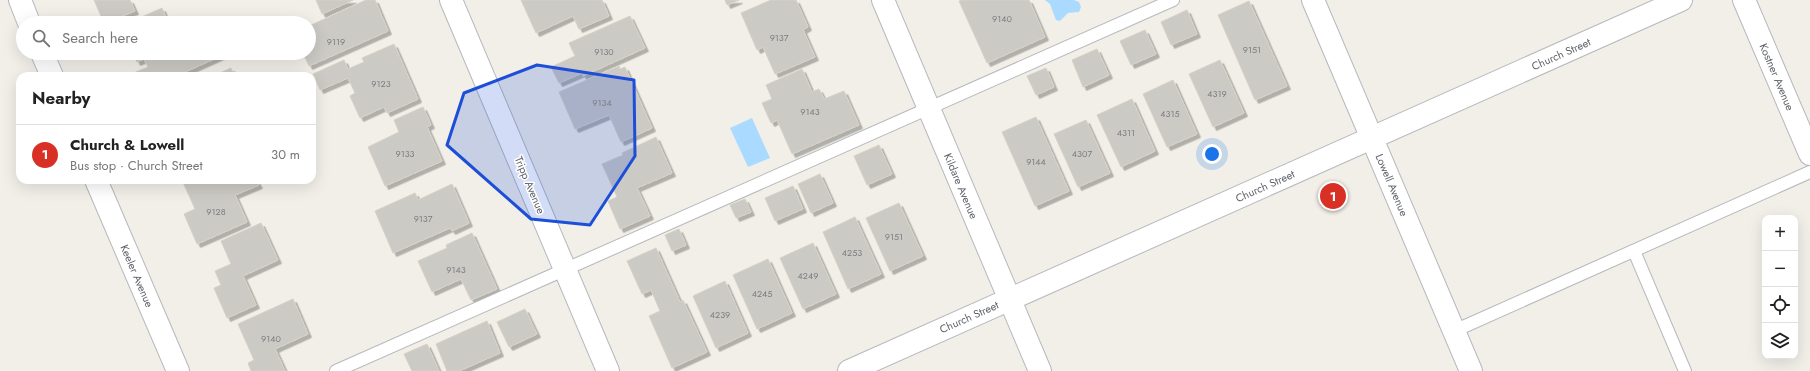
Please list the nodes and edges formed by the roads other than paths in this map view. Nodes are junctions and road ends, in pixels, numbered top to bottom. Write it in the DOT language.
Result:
graph roads {
  1 [pos="20,0"];
  2 [pos="451,0"];
  3 [pos="883,0"];
  4 [pos="1173,0"];
  5 [pos="1313,0"];
  6 [pos="1681,0"];
  7 [pos="1744,0"];
  8 [pos="26,16"];
  9 [pos="45,60"];
  10 [pos="50,72"];
  11 [pos="929,108"];
  12 [pos="1372,138"];
  13 [pos="1810,154"];
  14 [pos="1810,172"];
  15 [pos="98,184"];
  16 [pos="1634,251"];
  17 [pos="565,269"];
  18 [pos="1010,299"];
  19 [pos="1454,331"];
  20 [pos="178,371"];
  21 [pos="336,371"];
  22 [pos="608,371"];
  23 [pos="849,371"];
  24 [pos="1040,371"];
  25 [pos="1472,371"];
  26 [pos="1685,371"];
  1 -- 8 [label="street"];
  2 -- 17 [label="street, Tripp Avenue"];
  3 -- 11 [label="street, Kildare Avenue"];
  4 -- 11 [label="lane"];
  5 -- 12 [label="street, Lowell Avenue"];
  6 -- 12 [label="street, Church Street"];
  7 -- 13 [label="street, Kostner Avenue"];
  9 -- 10 [label="street"];
  11 -- 17 [label="lane"];
  11 -- 18 [label="street, Kildare Avenue"];
  12 -- 18 [label="street, Church Street"];
  12 -- 19 [label="street, Lowell Avenue"];
  14 -- 16 [label="lane"];
  15 -- 20 [label="street, Keeler Avenue"];
  16 -- 19 [label="lane"];
  16 -- 26 [label="lane"];
  17 -- 21 [label="lane"];
  17 -- 22 [label="street, Tripp Avenue"];
  18 -- 23 [label="street, Church Street"];
  18 -- 24 [label="street, Kildare Avenue"];
  19 -- 25 [label="street, Lowell Avenue"];
}
